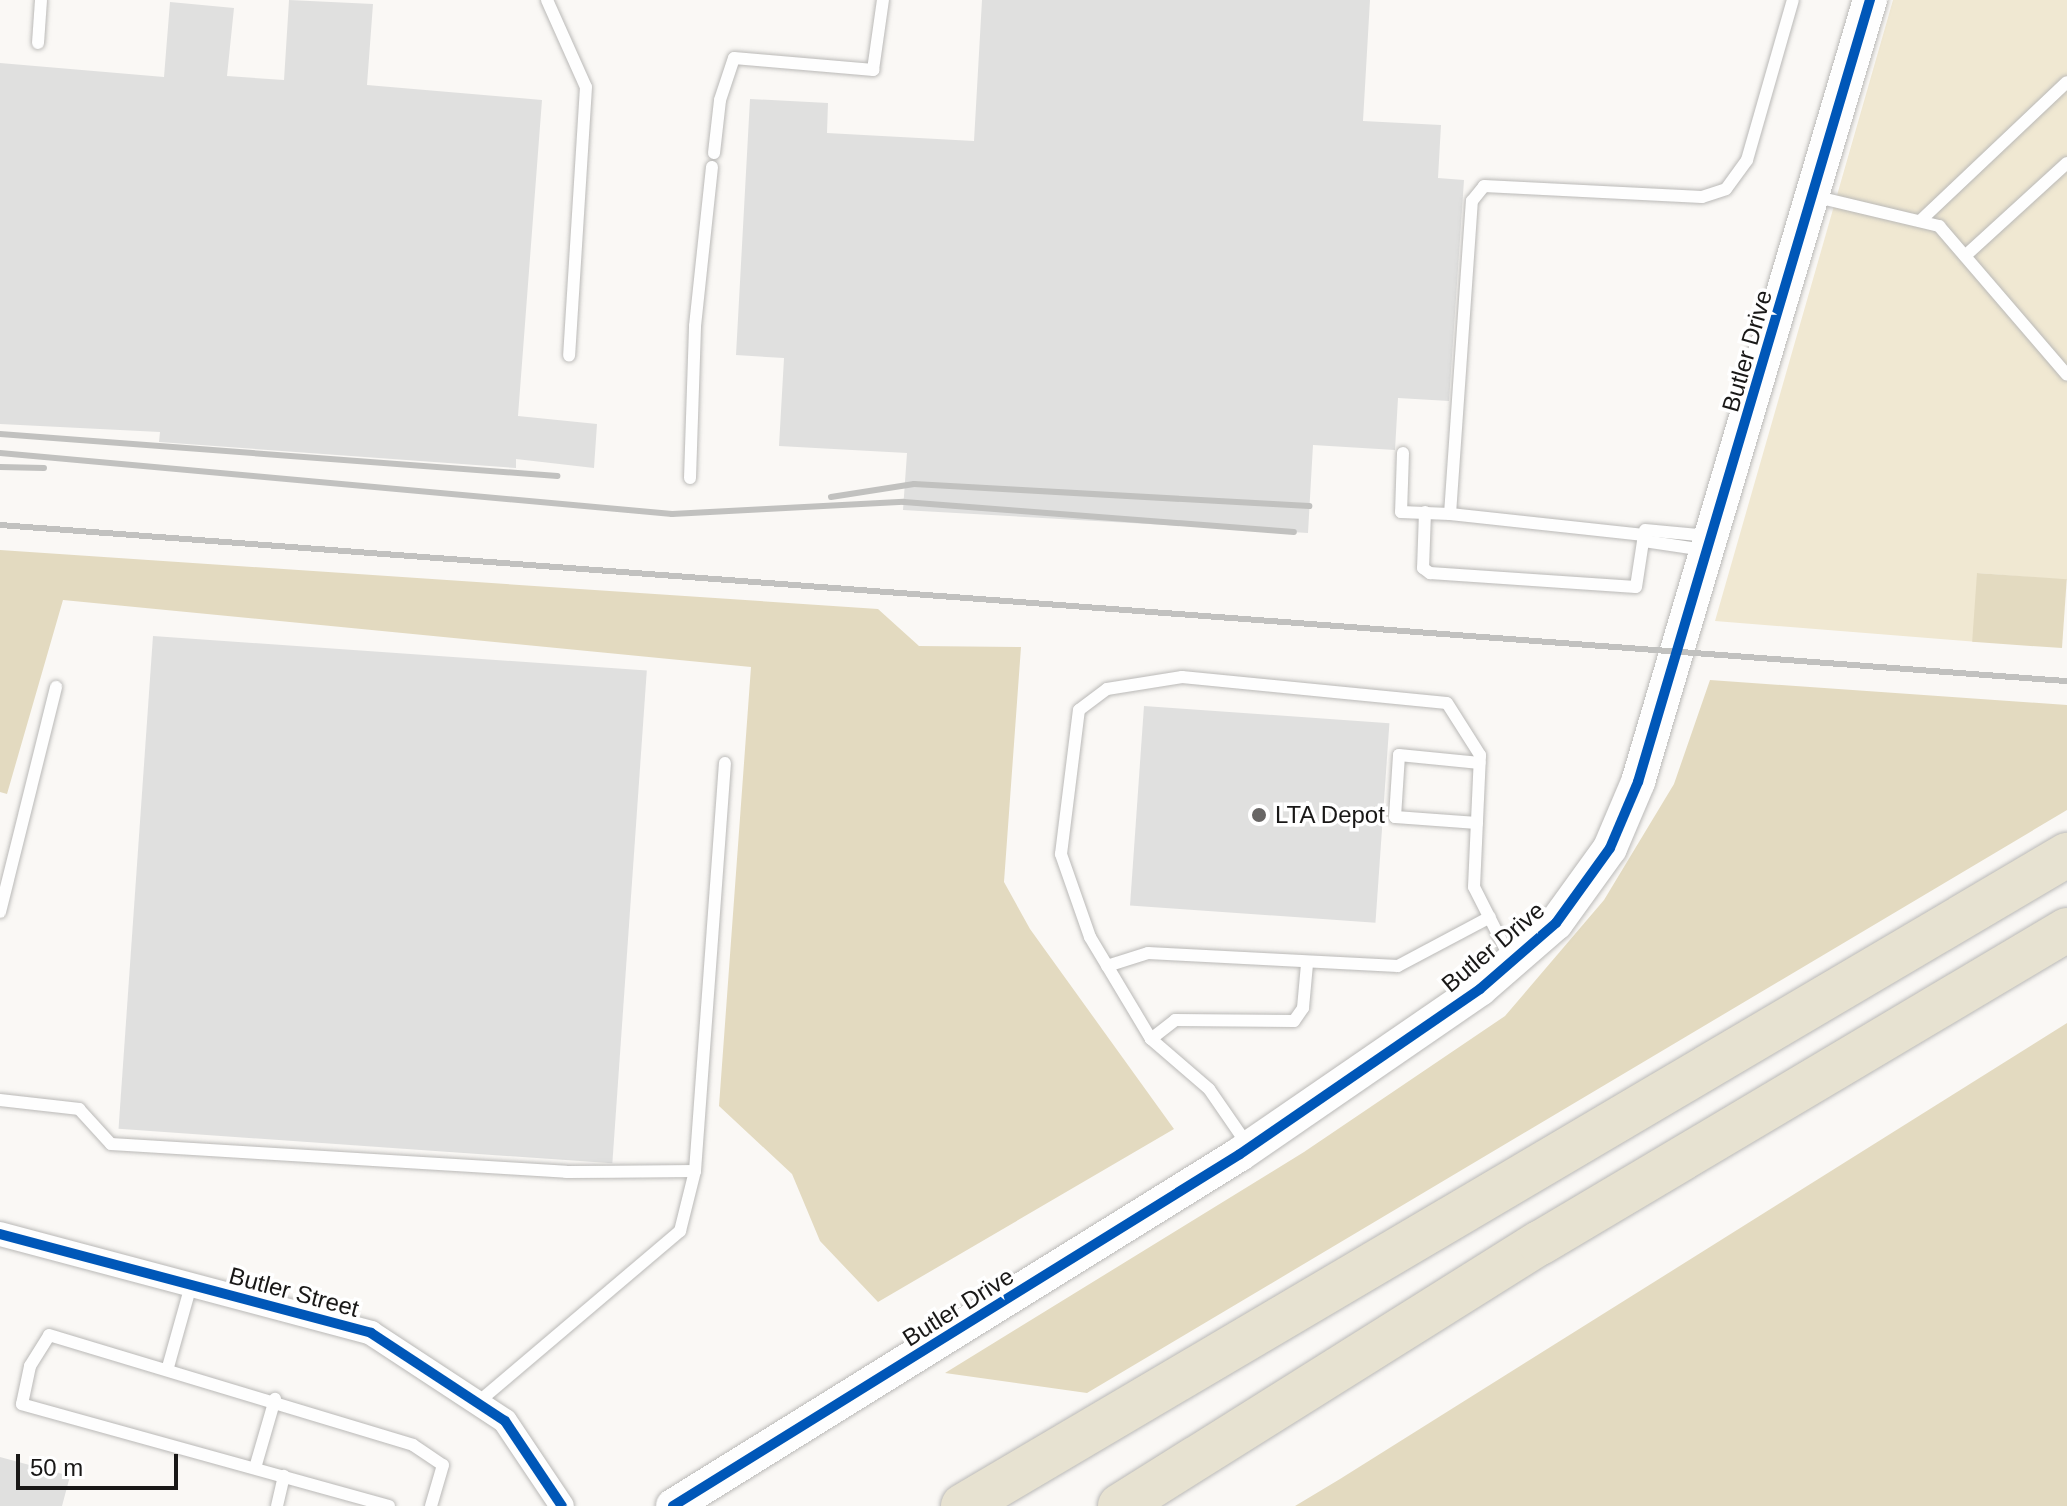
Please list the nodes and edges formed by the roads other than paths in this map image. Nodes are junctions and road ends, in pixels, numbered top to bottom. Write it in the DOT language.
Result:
graph roads {
  1 [pos="41,0"];
  2 [pos="547,0"];
  3 [pos="883,0"];
  4 [pos="1793,0"];
  5 [pos="1870,0"];
  6 [pos="38,43"];
  7 [pos="2067,82"];
  8 [pos="714,153"];
  9 [pos="2067,163"];
  10 [pos="712,167"];
  11 [pos="1813,196"];
  12 [pos="1920,221"];
  13 [pos="1965,256"];
  14 [pos="569,355"];
  15 [pos="2067,375"];
  16 [pos="1403,453"];
  17 [pos="690,478"];
  18 [pos="1425,512"];
  19 [pos="1450,514"];
  20 [pos="1644,535"];
  21 [pos="1712,544"];
  22 [pos="56,687"];
  23 [pos="725,763"];
  24 [pos="1480,763"];
  25 [pos="1477,823"];
  26 [pos="2067,855"];
  27 [pos="0,912"];
  28 [pos="1490,917"];
  29 [pos="2067,930"];
  30 [pos="1511,961"];
  31 [pos="1307,964"];
  32 [pos="1107,966"];
  33 [pos="1151,1039"];
  34 [pos="0,1100"];
  35 [pos="1249,1148"];
  36 [pos="695,1171"];
  37 [pos="0,1234"];
  38 [pos="191,1285"];
  39 [pos="168,1367"];
  40 [pos="275,1399"];
  41 [pos="477,1403"];
  42 [pos="255,1468"];
  43 [pos="284,1476"];
  44 [pos="277,1506"];
  45 [pos="389,1506"];
  46 [pos="431,1506"];
  47 [pos="562,1506"];
  48 [pos="673,1506"];
  49 [pos="963,1506"];
  50 [pos="1120,1506"];
  1 -- 6 [label="lane"];
  2 -- 14 [label="lane"];
  3 -- 8 [label="lane"];
  4 -- 19 [label="lane"];
  5 -- 11 [label="street, Butler Drive"];
  7 -- 12 [label="lane"];
  9 -- 13 [label="lane"];
  10 -- 17 [label="lane"];
  11 -- 12 [label="lane"];
  11 -- 21 [label="street, Butler Drive"];
  12 -- 13 [label="lane"];
  13 -- 15 [label="lane"];
  16 -- 18 [label="lane"];
  18 -- 19 [label="lane"];
  18 -- 20 [label="lane"];
  19 -- 20 [label="lane"];
  20 -- 21 [label="lane"];
  21 -- 30 [label="street, Butler Drive"];
  22 -- 27 [label="lane"];
  23 -- 36 [label="lane"];
  24 -- 25 [label="lane"];
  24 -- 25 [label="lane"];
  24 -- 32 [label="lane"];
  25 -- 28 [label="lane"];
  26 -- 49 [label="highway"];
  28 -- 30 [label="lane"];
  28 -- 31 [label="lane"];
  29 -- 50 [label="highway"];
  30 -- 35 [label="street, Butler Drive"];
  31 -- 32 [label="lane"];
  31 -- 33 [label="lane"];
  32 -- 33 [label="lane"];
  33 -- 35 [label="lane"];
  34 -- 36 [label="lane"];
  35 -- 48 [label="street, Butler Drive"];
  36 -- 41 [label="lane"];
  37 -- 38 [label="street, Butler Street"];
  38 -- 39 [label="lane"];
  38 -- 41 [label="street, Butler Street"];
  39 -- 40 [label="lane"];
  39 -- 42 [label="lane"];
  40 -- 42 [label="lane"];
  40 -- 46 [label="lane"];
  41 -- 47 [label="street, Butler Street"];
  42 -- 43 [label="lane"];
  43 -- 44 [label="lane"];
  43 -- 45 [label="lane"];
}
